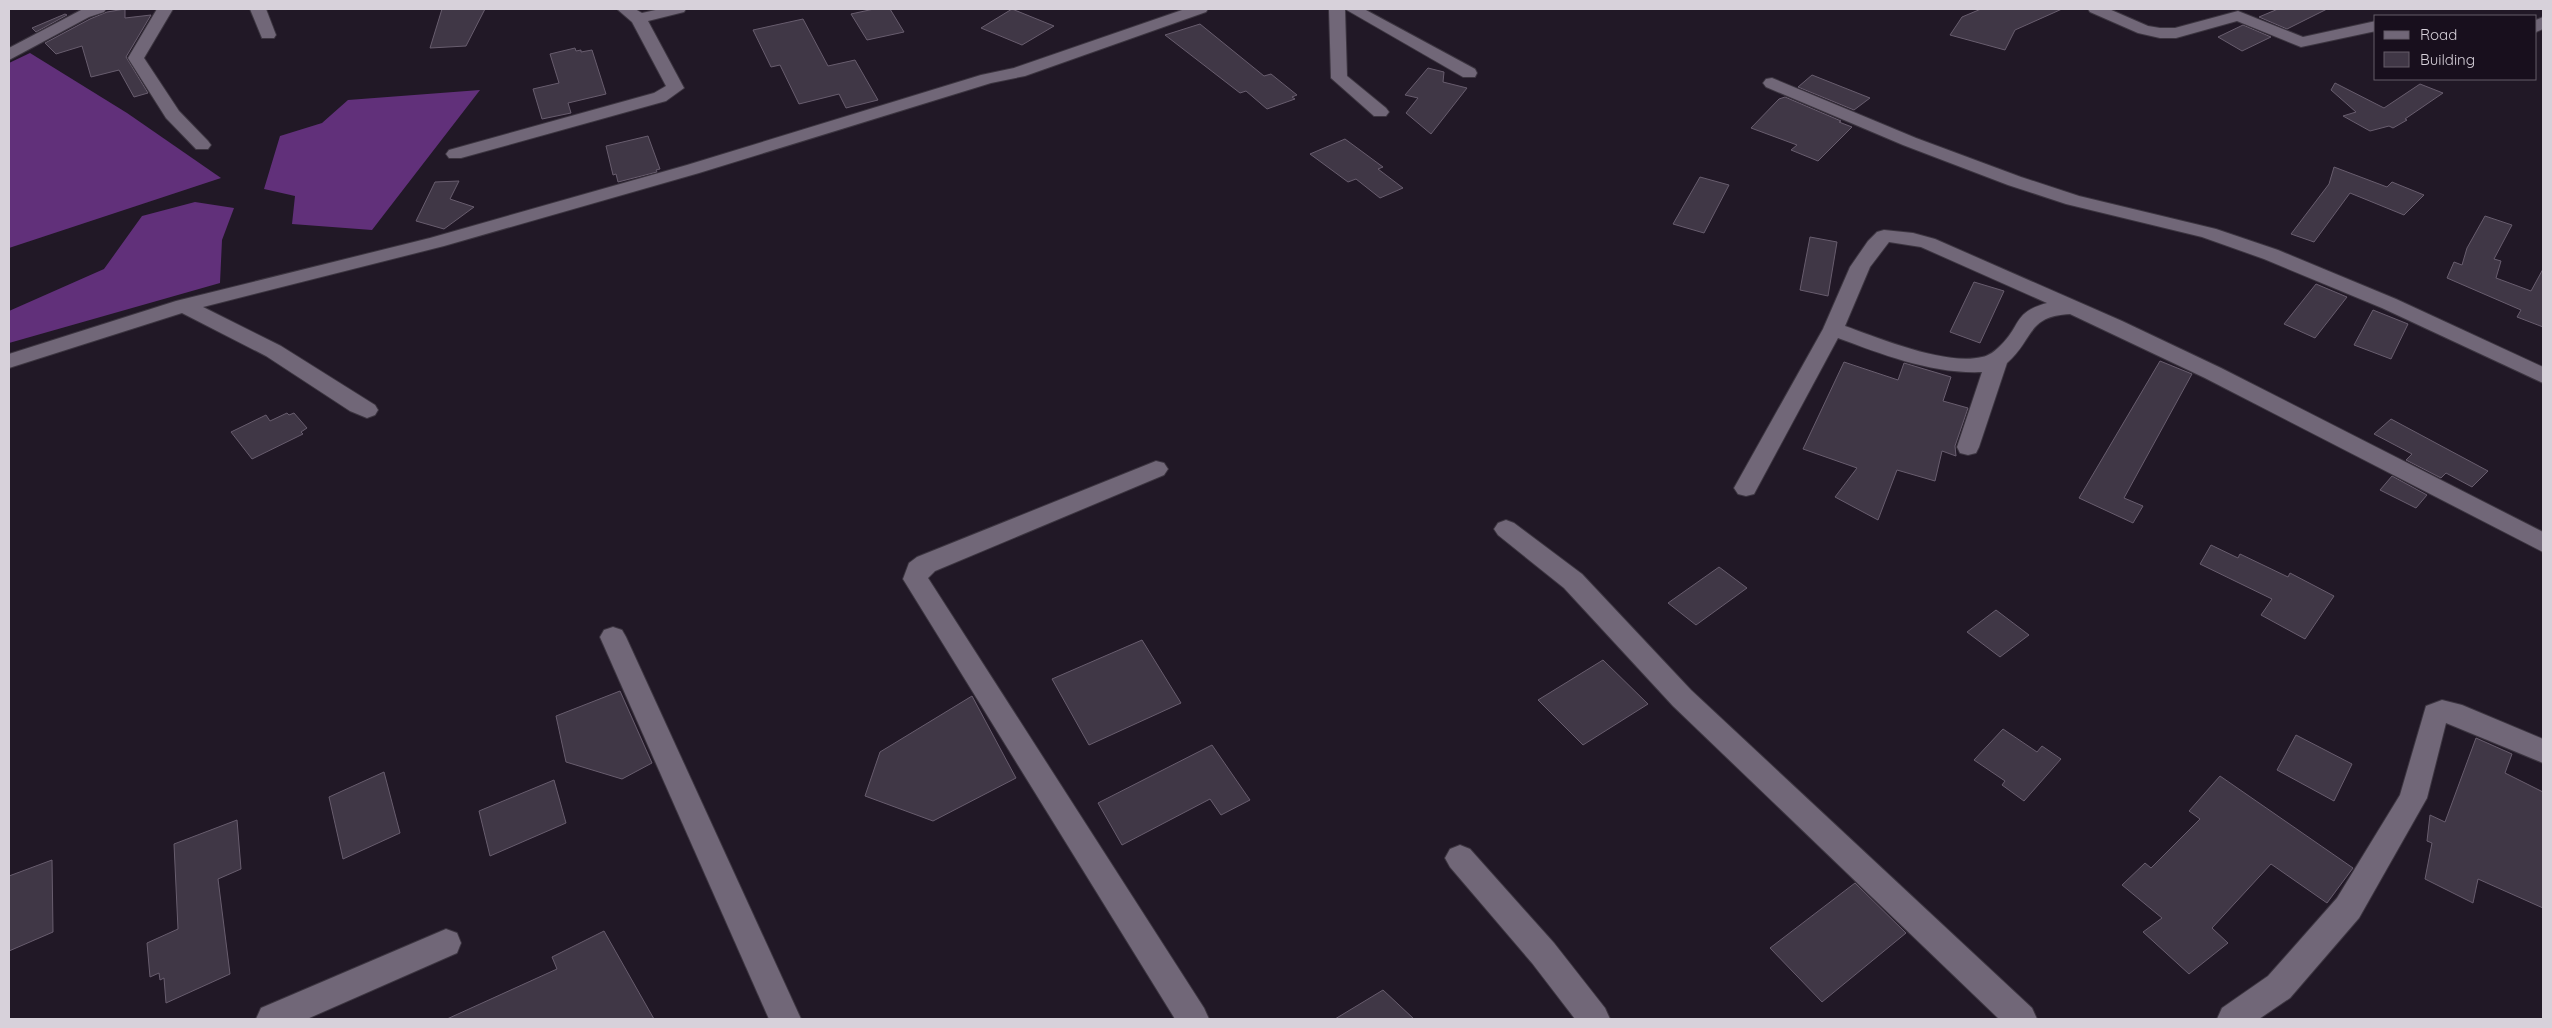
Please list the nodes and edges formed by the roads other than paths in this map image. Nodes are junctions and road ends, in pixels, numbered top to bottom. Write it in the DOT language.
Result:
graph roads {
  1 [pos="98,9"];
  2 [pos="165,9"];
  3 [pos="258,9"];
  4 [pos="678,9"];
  5 [pos="1200,9"];
  6 [pos="1337,9"];
  7 [pos="1353,9"];
  8 [pos="2096,9"];
  9 [pos="632,14"];
  10 [pos="2374,26"];
  11 [pos="268,35"];
  12 [pos="9,55"];
  13 [pos="1469,73"];
  14 [pos="1772,83"];
  15 [pos="1380,112"];
  16 [pos="202,145"];
  17 [pos="456,154"];
  18 [pos="183,306"];
  19 [pos="2073,307"];
  20 [pos="1833,329"];
  21 [pos="1997,360"];
  22 [pos="9,361"];
  23 [pos="2543,376"];
  24 [pos="366,410"];
  25 [pos="1968,447"];
  26 [pos="1156,469"];
  27 [pos="1746,488"];
  28 [pos="1506,528"];
  29 [pos="2543,543"];
  30 [pos="613,637"];
  31 [pos="2543,751"];
  32 [pos="1460,858"];
  33 [pos="446,943"];
  34 [pos="272,1019"];
  35 [pos="785,1019"];
  36 [pos="1193,1019"];
  37 [pos="1594,1019"];
  38 [pos="2021,1019"];
  39 [pos="2233,1019"];
  1 -- 12 [label="street"];
  2 -- 16 [label="street"];
  3 -- 11 [label="street"];
  4 -- 9 [label="street"];
  5 -- 18 [label="street"];
  6 -- 15 [label="street"];
  7 -- 13 [label="street"];
  8 -- 10 [label="street"];
  9 -- 17 [label="street"];
  14 -- 23 [label="street"];
  18 -- 22 [label="street"];
  18 -- 24 [label="street"];
  19 -- 20 [label="street"];
  19 -- 21 [label="street"];
  19 -- 29 [label="street"];
  20 -- 21 [label="street"];
  20 -- 27 [label="street"];
  21 -- 25 [label="street"];
  26 -- 36 [label="street"];
  28 -- 38 [label="street"];
  30 -- 35 [label="street"];
  31 -- 39 [label="street"];
  32 -- 37 [label="street"];
  33 -- 34 [label="street"];
}
